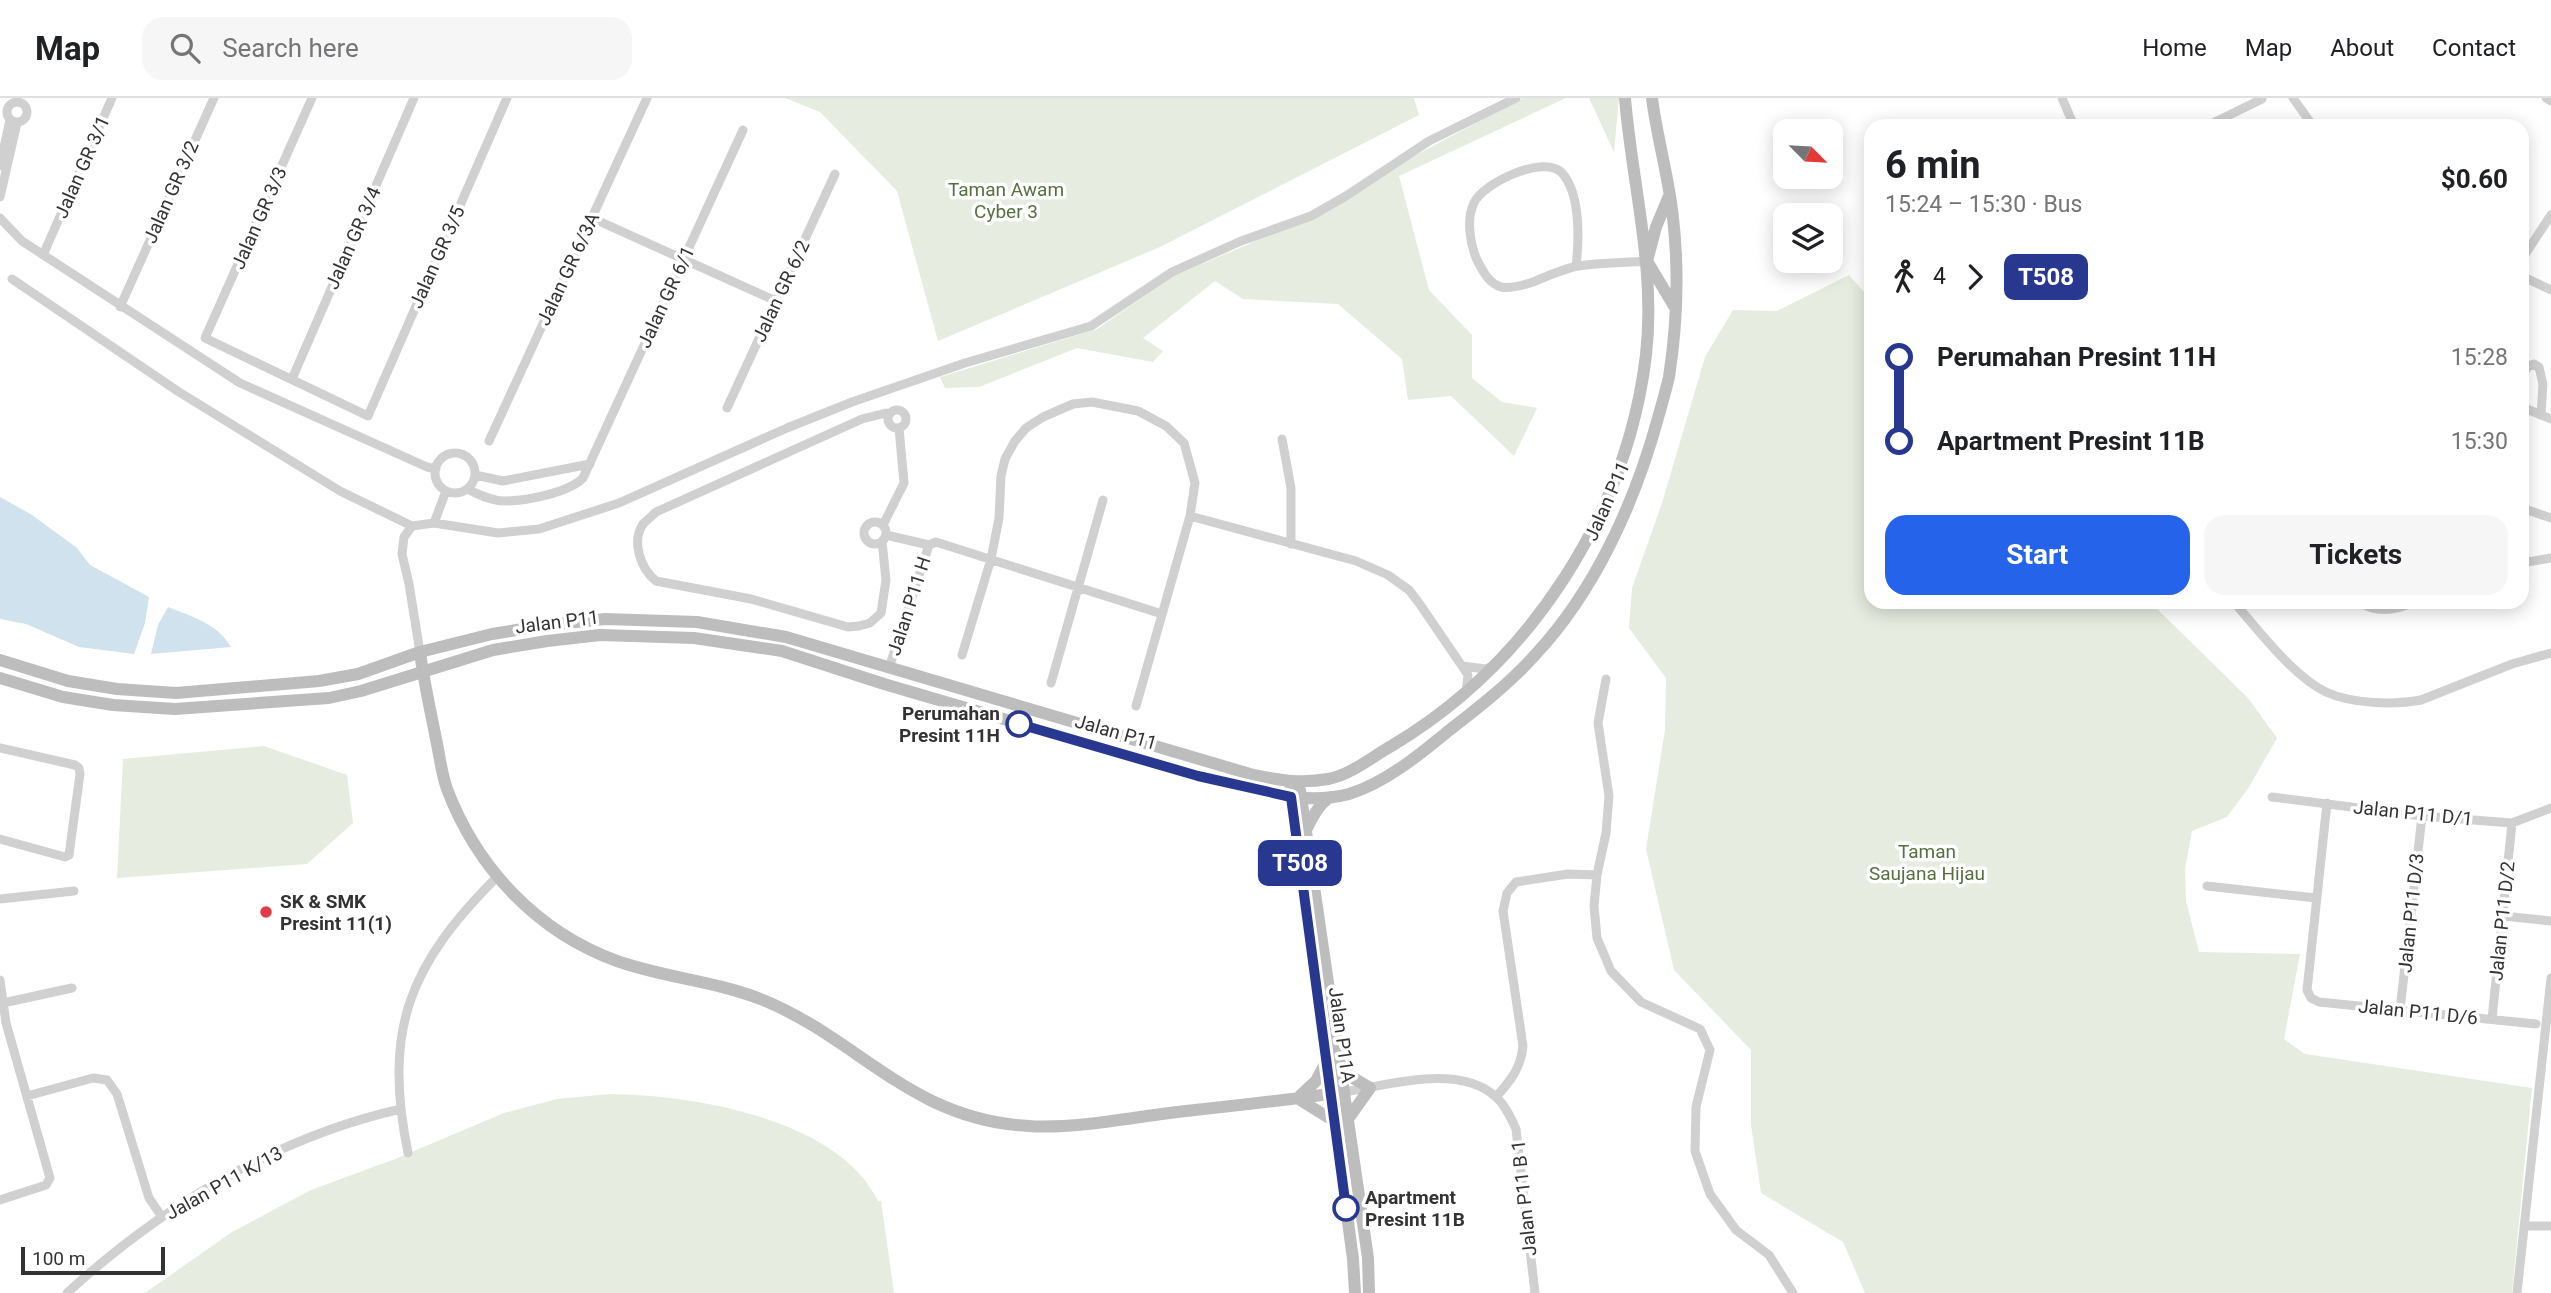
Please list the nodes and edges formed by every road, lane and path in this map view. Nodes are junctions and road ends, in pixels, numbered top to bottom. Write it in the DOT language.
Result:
graph roads {
  1 [pos="113,98"];
  2 [pos="214,98"];
  3 [pos="312,98"];
  4 [pos="414,98"];
  5 [pos="507,98"];
  6 [pos="647,98"];
  7 [pos="1516,98"];
  8 [pos="1625,98"];
  9 [pos="1652,98"];
  10 [pos="2293,98"];
  11 [pos="2546,98"];
  12 [pos="2064,99"];
  13 [pos="2262,99"];
  14 [pos="23,101"];
  15 [pos="2551,101"];
  16 [pos="8,117"];
  17 [pos="2071,119"];
  18 [pos="2221,119"];
  19 [pos="2308,119"];
  20 [pos="743,131"];
  21 [pos="0,166"];
  22 [pos="835,174"];
  23 [pos="1669,196"];
  24 [pos="0,197"];
  25 [pos="2551,215"];
  26 [pos="0,218"];
  27 [pos="592,218"];
  28 [pos="2529,248"];
  29 [pos="43,255"];
  30 [pos="684,260"];
  31 [pos="1647,261"];
  32 [pos="1577,266"];
  33 [pos="12,279"];
  34 [pos="2529,279"];
  35 [pos="2551,290"];
  36 [pos="776,301"];
  37 [pos="1674,306"];
  38 [pos="120,307"];
  39 [pos="2529,366"];
  40 [pos="292,379"];
  41 [pos="727,408"];
  42 [pos="2529,410"];
  43 [pos="890,414"];
  44 [pos="2541,415"];
  45 [pos="2551,418"];
  46 [pos="899,428"];
  47 [pos="1282,439"];
  48 [pos="489,441"];
  49 [pos="590,464"];
  50 [pos="436,469"];
  51 [pos="475,475"];
  52 [pos="503,481"];
  53 [pos="467,489"];
  54 [pos="446,491"];
  55 [pos="1103,500"];
  56 [pos="505,501"];
  57 [pos="2529,510"];
  58 [pos="1190,516"];
  59 [pos="2551,518"];
  60 [pos="434,523"];
  61 [pos="883,525"];
  62 [pos="412,526"];
  63 [pos="884,538"];
  64 [pos="1291,544"];
  65 [pos="929,545"];
  66 [pos="2551,558"];
  67 [pos="991,559"];
  68 [pos="2529,562"];
  69 [pos="1079,587"];
  70 [pos="2240,609"];
  71 [pos="1162,614"];
  72 [pos="420,652"];
  73 [pos="2551,653"];
  74 [pos="962,655"];
  75 [pos="0,660"];
  76 [pos="1462,666"];
  77 [pos="1494,666"];
  78 [pos="889,668"];
  79 [pos="423,672"];
  80 [pos="861,677"];
  81 [pos="0,678"];
  82 [pos="1606,679"];
  83 [pos="1051,683"];
  84 [pos="905,691"];
  85 [pos="1465,693"];
  86 [pos="1136,706"];
  87 [pos="0,748"];
  88 [pos="1294,782"];
  89 [pos="1295,797"];
  90 [pos="1332,797"];
  91 [pos="2272,797"];
  92 [pos="2327,803"];
  93 [pos="2551,808"];
  94 [pos="2422,816"];
  95 [pos="2512,823"];
  96 [pos="1306,830"];
  97 [pos="0,839"];
  98 [pos="1597,875"];
  99 [pos="497,877"];
  100 [pos="2207,886"];
  101 [pos="74,891"];
  102 [pos="2316,898"];
  103 [pos="0,899"];
  104 [pos="2503,916"];
  105 [pos="2551,921"];
  106 [pos="2551,978"];
  107 [pos="0,979"];
  108 [pos="72,988"];
  109 [pos="3,1003"];
  110 [pos="2400,1010"];
  111 [pos="2492,1019"];
  112 [pos="2536,1024"];
  113 [pos="2548,1048"];
  114 [pos="1326,1062"];
  115 [pos="1341,1068"];
  116 [pos="1370,1088"];
  117 [pos="1344,1092"];
  118 [pos="1331,1094"];
  119 [pos="27,1096"];
  120 [pos="1496,1097"];
  121 [pos="1296,1098"];
  122 [pos="401,1109"];
  123 [pos="1348,1119"];
  124 [pos="1334,1121"];
  125 [pos="408,1153"];
  126 [pos="0,1200"];
  127 [pos="162,1217"];
  128 [pos="2524,1226"];
  129 [pos="2551,1226"];
  130 [pos="67,1293"];
  131 [pos="1355,1293"];
  132 [pos="1369,1293"];
  133 [pos="1535,1293"];
  134 [pos="1793,1293"];
  135 [pos="2517,1293"];
  1 -- 29 [label="street, Jalan GR 3/1"];
  2 -- 38 [label="street, Jalan GR 3/2"];
  3 -- 40 [label="street, Jalan GR 3/3"];
  4 -- 40 [label="street, Jalan GR 3/4"];
  5 -- 40 [label="street, Jalan GR 3/5"];
  6 -- 27 [label="street, Jalan GR 6/3A"];
  7 -- 60 [label="street"];
  8 -- 31 [label="main road, Jalan P11"];
  9 -- 23 [label="main road, Jalan P11"];
  10 -- 19 [label="street"];
  11 -- 15 [label="street"];
  12 -- 17 [label="street"];
  13 -- 18 [label="street"];
  14 -- 16 [label="street"];
  14 -- 16 [label="street"];
  16 -- 21 [label="street"];
  16 -- 24 [label="street"];
  20 -- 30 [label="street, Jalan GR 6/1"];
  22 -- 36 [label="street, Jalan GR 6/2"];
  23 -- 31 [label="main road"];
  23 -- 37 [label="main road, Jalan P11"];
  25 -- 28 [label="street"];
  26 -- 29 [label="street"];
  27 -- 30 [label="street"];
  27 -- 48 [label="street, Jalan GR 6/3A"];
  29 -- 38 [label="street"];
  30 -- 36 [label="street"];
  30 -- 49 [label="street, Jalan GR 6/1"];
  31 -- 32 [label="street"];
  31 -- 37 [label="main road"];
  31 -- 77 [label="main road, Jalan P11"];
  32 -- 32 [label="street"];
  33 -- 62 [label="street"];
  34 -- 35 [label="street"];
  36 -- 41 [label="street, Jalan GR 6/2"];
  37 -- 90 [label="main road, Jalan P11"];
  38 -- 50 [label="street"];
  39 -- 44 [label="street"];
  42 -- 44 [label="street"];
  43 -- 46 [label="street"];
  43 -- 46 [label="street"];
  43 -- 63 [label="street"];
  44 -- 45 [label="street"];
  46 -- 61 [label="street"];
  47 -- 64 [label="street"];
  49 -- 52 [label="street"];
  49 -- 56 [label="street, Jalan GR 6/1"];
  50 -- 51 [label="street"];
  50 -- 54 [label="street"];
  51 -- 52 [label="street"];
  51 -- 53 [label="street"];
  52 -- 56 [label="street"];
  53 -- 54 [label="street"];
  53 -- 56 [label="street"];
  54 -- 60 [label="street"];
  55 -- 69 [label="street"];
  57 -- 59 [label="street"];
  58 -- 64 [label="street"];
  58 -- 67 [label="street"];
  58 -- 71 [label="street"];
  60 -- 62 [label="street"];
  61 -- 63 [label="street"];
  61 -- 63 [label="street"];
  62 -- 72 [label="street"];
  63 -- 65 [label="street"];
  64 -- 76 [label="street"];
  65 -- 67 [label="street"];
  65 -- 78 [label="street, Jalan P11 H"];
  66 -- 68 [label="street"];
  67 -- 69 [label="street"];
  67 -- 74 [label="street"];
  69 -- 71 [label="street"];
  69 -- 83 [label="street"];
  70 -- 73 [label="street"];
  71 -- 86 [label="street"];
  72 -- 75 [label="main road, Jalan P11"];
  72 -- 78 [label="main road, Jalan P11"];
  72 -- 79 [label="main road"];
  76 -- 77 [label="street"];
  76 -- 85 [label="street"];
  77 -- 85 [label="main road, Jalan P11"];
  78 -- 80 [label="main road"];
  78 -- 84 [label="main road"];
  78 -- 88 [label="main road, Jalan P11"];
  79 -- 80 [label="main road, Jalan P11"];
  79 -- 81 [label="main road, Jalan P11"];
  79 -- 99 [label="main road"];
  80 -- 84 [label="main road, Jalan P11"];
  82 -- 98 [label="street"];
  84 -- 89 [label="main road, Jalan P11"];
  85 -- 88 [label="main road, Jalan P11"];
  87 -- 97 [label="street"];
  88 -- 89 [label="main road, Jalan P11A"];
  89 -- 90 [label="main road, Jalan P11"];
  89 -- 96 [label="main road, Jalan P11A"];
  89 -- 114 [label="main road, Jalan P11A"];
  90 -- 96 [label="main road"];
  91 -- 92 [label="street, Jalan P11 D/1"];
  92 -- 94 [label="street, Jalan P11 D/1"];
  92 -- 102 [label="street"];
  93 -- 95 [label="street, Jalan P11 D/1"];
  94 -- 95 [label="street, Jalan P11 D/1"];
  94 -- 110 [label="street, Jalan P11 D/3"];
  95 -- 104 [label="street, Jalan P11 D/2"];
  96 -- 115 [label="main road, Jalan P11A"];
  98 -- 120 [label="street"];
  98 -- 134 [label="street"];
  99 -- 121 [label="main road"];
  99 -- 122 [label="street"];
  100 -- 102 [label="street"];
  101 -- 103 [label="street"];
  102 -- 110 [label="street, Jalan P11 D/6"];
  104 -- 105 [label="street"];
  104 -- 111 [label="street, Jalan P11 D/2"];
  106 -- 113 [label="street"];
  107 -- 109 [label="street"];
  108 -- 109 [label="street"];
  109 -- 119 [label="street"];
  110 -- 111 [label="street, Jalan P11 D/6"];
  111 -- 112 [label="street, Jalan P11 D/6"];
  113 -- 128 [label="street"];
  114 -- 118 [label="main road, Jalan P11A"];
  114 -- 121 [label="main road"];
  115 -- 116 [label="main road"];
  115 -- 117 [label="main road, Jalan P11A"];
  116 -- 117 [label="street, Jalan P11 B 1"];
  116 -- 120 [label="street, Jalan P11 B 1"];
  116 -- 123 [label="main road"];
  117 -- 118 [label="main road"];
  117 -- 123 [label="main road, Jalan P11A"];
  118 -- 121 [label="main road"];
  118 -- 124 [label="main road, Jalan P11A"];
  119 -- 126 [label="street"];
  119 -- 127 [label="street"];
  120 -- 133 [label="street, Jalan P11 B 1"];
  121 -- 124 [label="main road"];
  122 -- 125 [label="street"];
  122 -- 127 [label="street, Jalan P11 K/13"];
  123 -- 132 [label="main road, Jalan P11A"];
  124 -- 131 [label="main road, Jalan P11A"];
  127 -- 130 [label="street, Jalan P11 K/13"];
  128 -- 129 [label="street"];
  128 -- 135 [label="street"];
}
